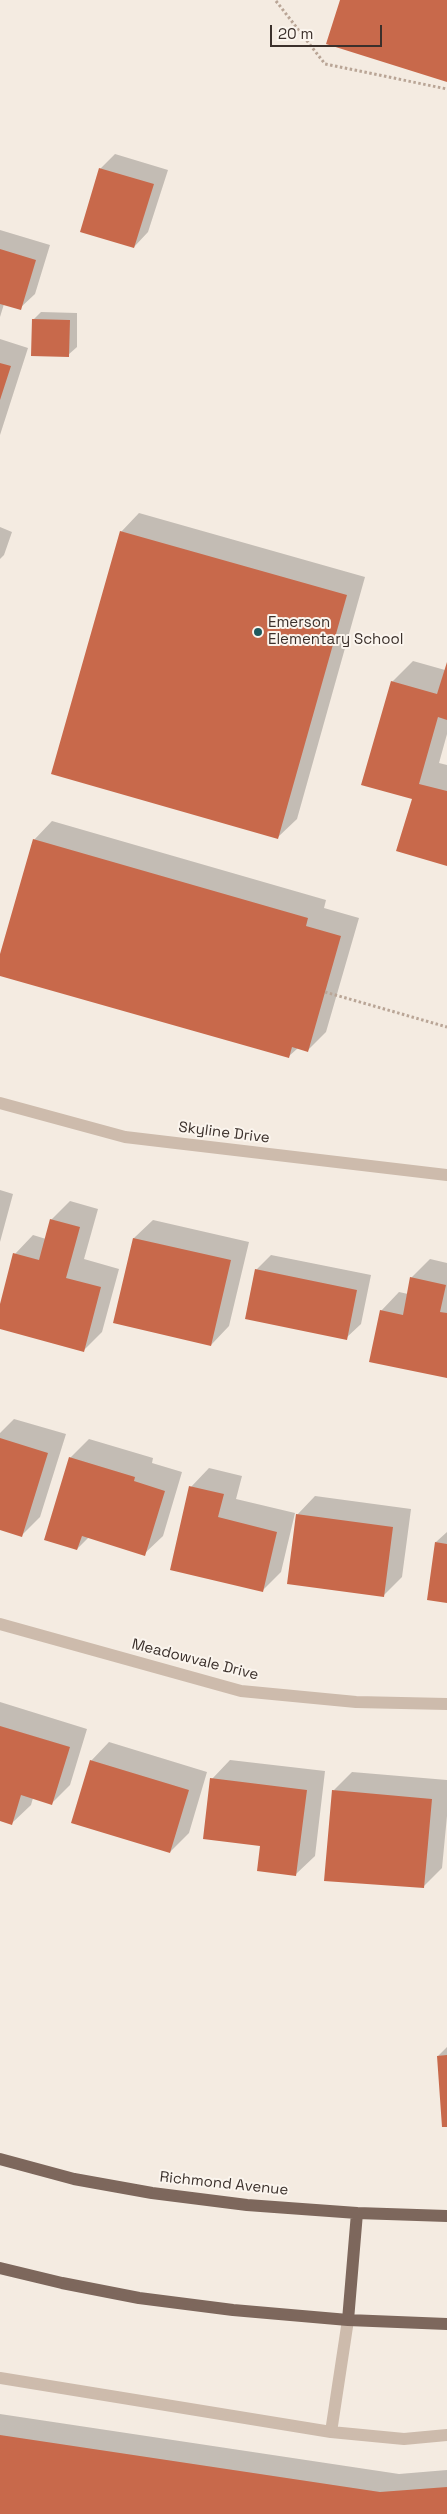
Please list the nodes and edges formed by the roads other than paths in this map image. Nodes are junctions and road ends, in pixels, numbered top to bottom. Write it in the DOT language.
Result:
graph roads {
  1 [pos="0,1103"];
  2 [pos="447,1175"];
  3 [pos="0,1624"];
  4 [pos="447,1704"];
  5 [pos="0,2160"];
  6 [pos="356,2213"];
  7 [pos="447,2216"];
  8 [pos="0,2268"];
  9 [pos="348,2320"];
  10 [pos="447,2324"];
  11 [pos="0,2378"];
  12 [pos="331,2432"];
  13 [pos="447,2436"];
  1 -- 2 [label="street, Skyline Drive"];
  3 -- 4 [label="street, Meadowvale Drive"];
  5 -- 6 [label="main road, Richmond Avenue"];
  6 -- 7 [label="main road, Richmond Avenue"];
  6 -- 9 [label="main road"];
  8 -- 9 [label="main road"];
  9 -- 10 [label="main road"];
  9 -- 12 [label="street"];
  11 -- 12 [label="street"];
  12 -- 13 [label="street"];
}
